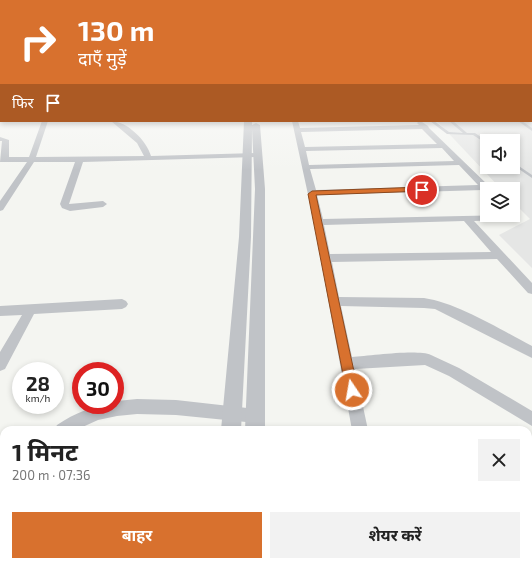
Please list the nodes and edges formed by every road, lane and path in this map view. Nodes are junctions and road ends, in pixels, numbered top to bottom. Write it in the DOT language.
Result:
graph roads {
  1 [pos="45,122"];
  2 [pos="115,122"];
  3 [pos="419,122"];
  4 [pos="433,122"];
  5 [pos="452,122"];
  6 [pos="521,122"];
  7 [pos="296,125"];
  8 [pos="252,127"];
  9 [pos="426,127"];
  10 [pos="532,130"];
  11 [pos="466,133"];
  12 [pos="480,138"];
  13 [pos="0,139"];
  14 [pos="445,146"];
  15 [pos="302,149"];
  16 [pos="253,155"];
  17 [pos="32,158"];
  18 [pos="148,159"];
  19 [pos="2,160"];
  20 [pos="80,160"];
  21 [pos="462,163"];
  22 [pos="306,167"];
  23 [pos="520,168"];
  24 [pos="532,177"];
  25 [pos="480,182"];
  26 [pos="253,188"];
  27 [pos="480,188"];
  28 [pos="312,194"];
  29 [pos="103,204"];
  30 [pos="0,208"];
  31 [pos="466,218"];
  32 [pos="480,218"];
  33 [pos="318,222"];
  34 [pos="500,255"];
  35 [pos="325,258"];
  36 [pos="532,290"];
  37 [pos="334,301"];
  38 [pos="122,304"];
  39 [pos="31,309"];
  40 [pos="0,311"];
  41 [pos="532,352"];
  42 [pos="346,363"];
  43 [pos="0,365"];
  44 [pos="232,415"];
  45 [pos="532,420"];
  46 [pos="256,423"];
  47 [pos="69,426"];
  48 [pos="231,426"];
  49 [pos="359,426"];
  1 -- 17 [label="street"];
  2 -- 18 [label="street"];
  3 -- 9 [label="street"];
  4 -- 11 [label="lane"];
  5 -- 11 [label="lane"];
  6 -- 10 [label="lane"];
  7 -- 9 [label="street"];
  7 -- 15 [label="street"];
  8 -- 16 [label="street"];
  9 -- 14 [label="street"];
  11 -- 12 [label="lane"];
  13 -- 19 [label="street"];
  14 -- 15 [label="street"];
  14 -- 21 [label="street"];
  15 -- 22 [label="street"];
  16 -- 18 [label="street"];
  16 -- 26 [label="street"];
  17 -- 19 [label="street"];
  17 -- 20 [label="street"];
  17 -- 30 [label="street"];
  18 -- 20 [label="street"];
  20 -- 29 [label="street"];
  21 -- 22 [label="street"];
  21 -- 25 [label="street"];
  22 -- 28 [label="street"];
  23 -- 24 [label="lane"];
  26 -- 44 [label="street"];
  26 -- 46 [label="street"];
  27 -- 28 [label="street"];
  28 -- 33 [label="street"];
  31 -- 32 [label="street"];
  31 -- 33 [label="street"];
  31 -- 34 [label="street"];
  33 -- 35 [label="street"];
  34 -- 35 [label="street"];
  34 -- 36 [label="street"];
  35 -- 37 [label="street"];
  37 -- 41 [label="street"];
  37 -- 42 [label="street"];
  38 -- 39 [label="street"];
  39 -- 40 [label="street"];
  39 -- 43 [label="street"];
  42 -- 45 [label="street"];
  42 -- 49 [label="street"];
  44 -- 46 [label="street"];
  44 -- 47 [label="street"];
  44 -- 48 [label="street"];
}
